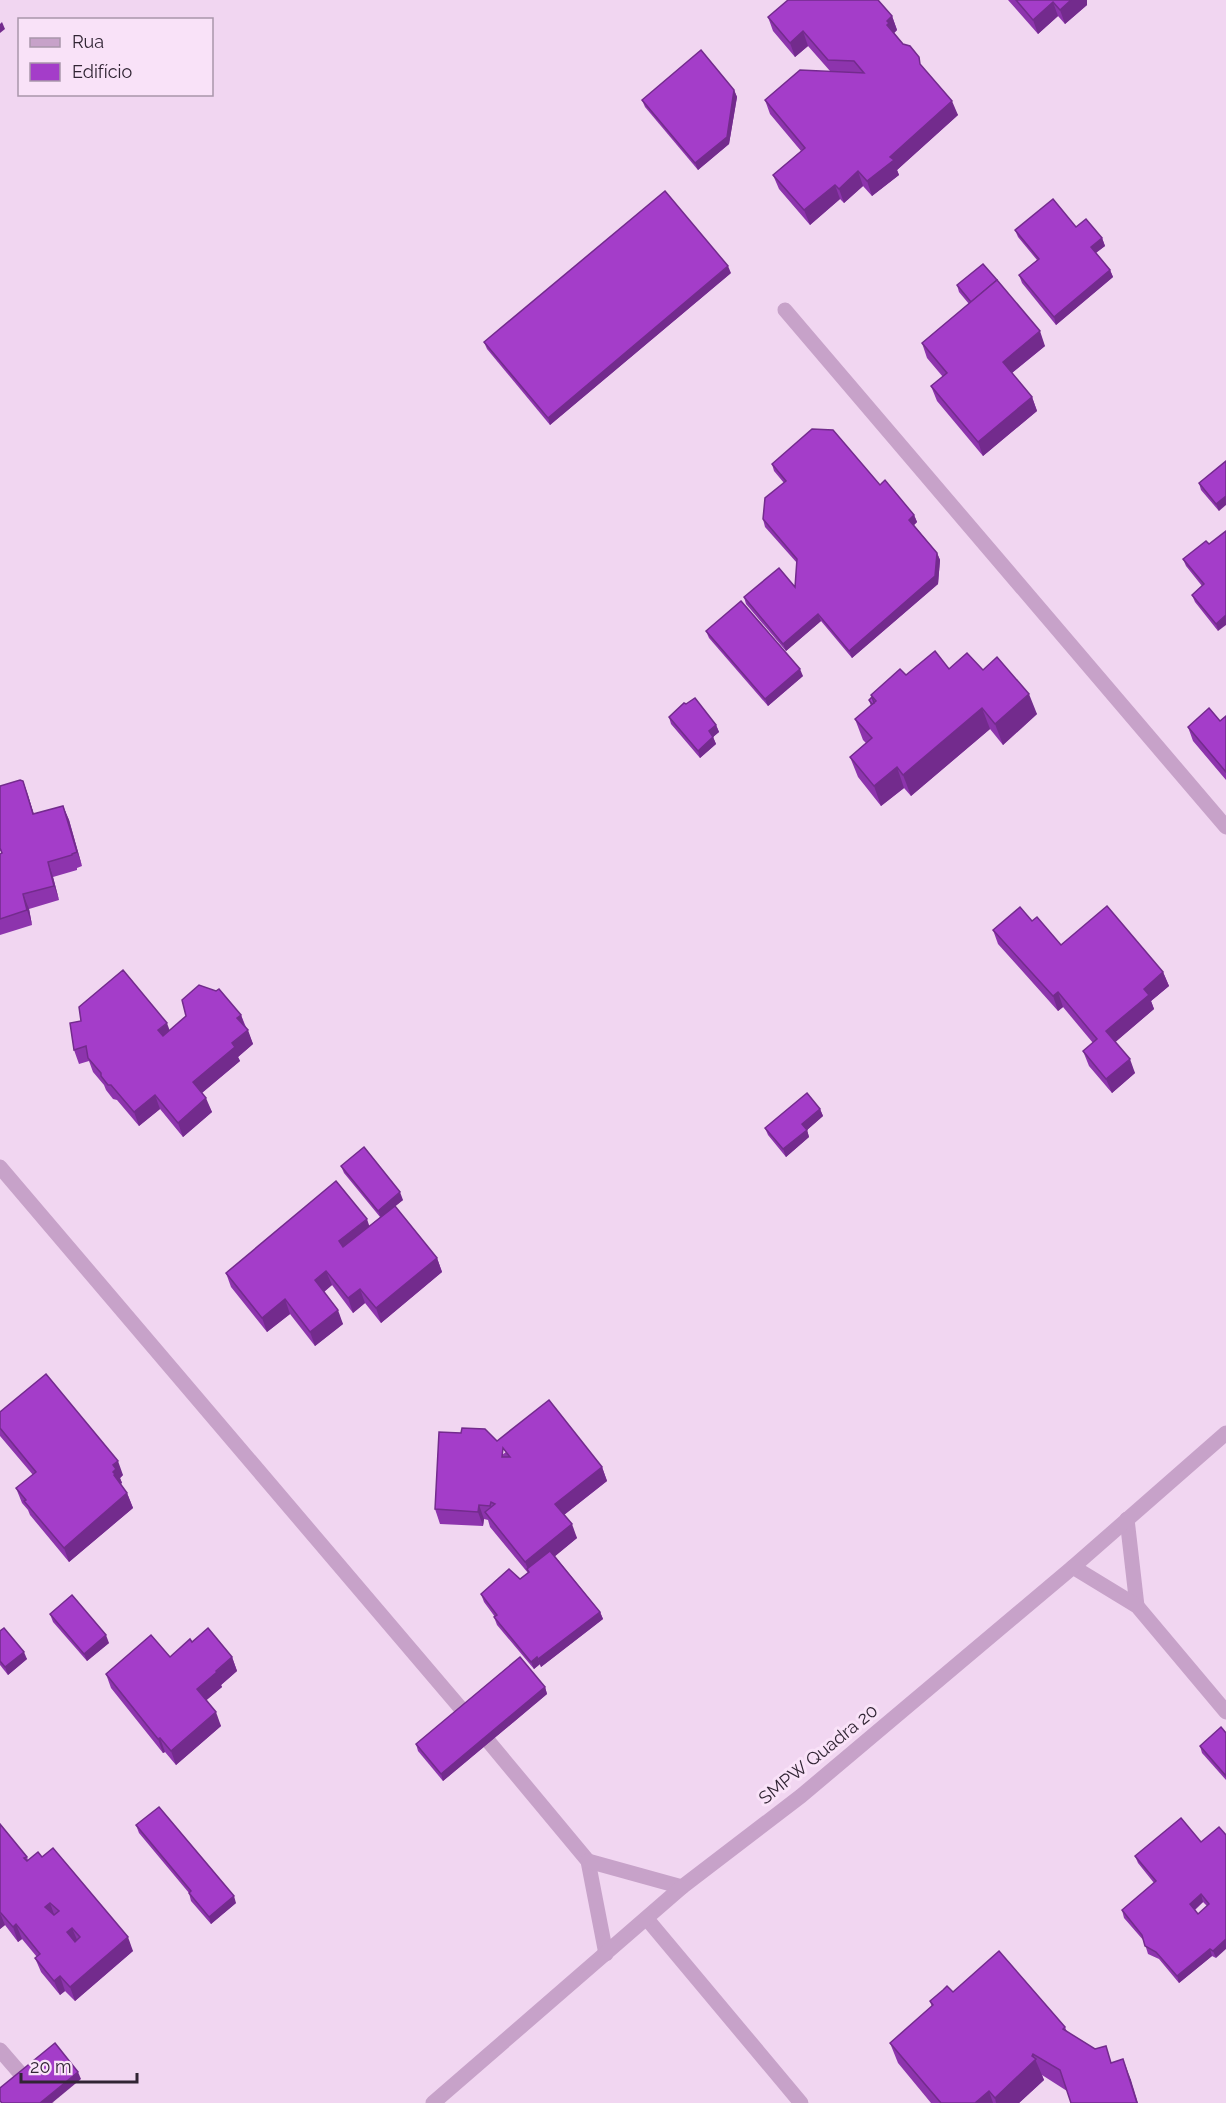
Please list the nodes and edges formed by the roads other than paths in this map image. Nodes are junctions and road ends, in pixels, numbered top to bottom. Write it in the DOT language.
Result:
graph roads {
  1 [pos="785,310"];
  2 [pos="1226,827"];
  3 [pos="0,1167"];
  4 [pos="1226,1433"];
  5 [pos="1127,1519"];
  6 [pos="1073,1567"];
  7 [pos="1137,1606"];
  8 [pos="1226,1712"];
  9 [pos="588,1861"];
  10 [pos="682,1887"];
  11 [pos="647,1919"];
  12 [pos="606,1954"];
  13 [pos="0,2050"];
  14 [pos="46,2103"];
  15 [pos="433,2103"];
  16 [pos="801,2103"];
  1 -- 2 [label="street"];
  3 -- 9 [label="street"];
  4 -- 5 [label="street, SMPW Quadra 20"];
  5 -- 6 [label="street, SMPW Quadra 20"];
  5 -- 7 [label="street"];
  6 -- 7 [label="street"];
  6 -- 10 [label="street, SMPW Quadra 20"];
  7 -- 8 [label="street"];
  9 -- 10 [label="street"];
  9 -- 12 [label="street"];
  10 -- 11 [label="street, SMPW Quadra 20"];
  11 -- 12 [label="street, SMPW Quadra 20"];
  11 -- 16 [label="street"];
  12 -- 15 [label="street, SMPW Quadra 20"];
  13 -- 14 [label="street"];
}
